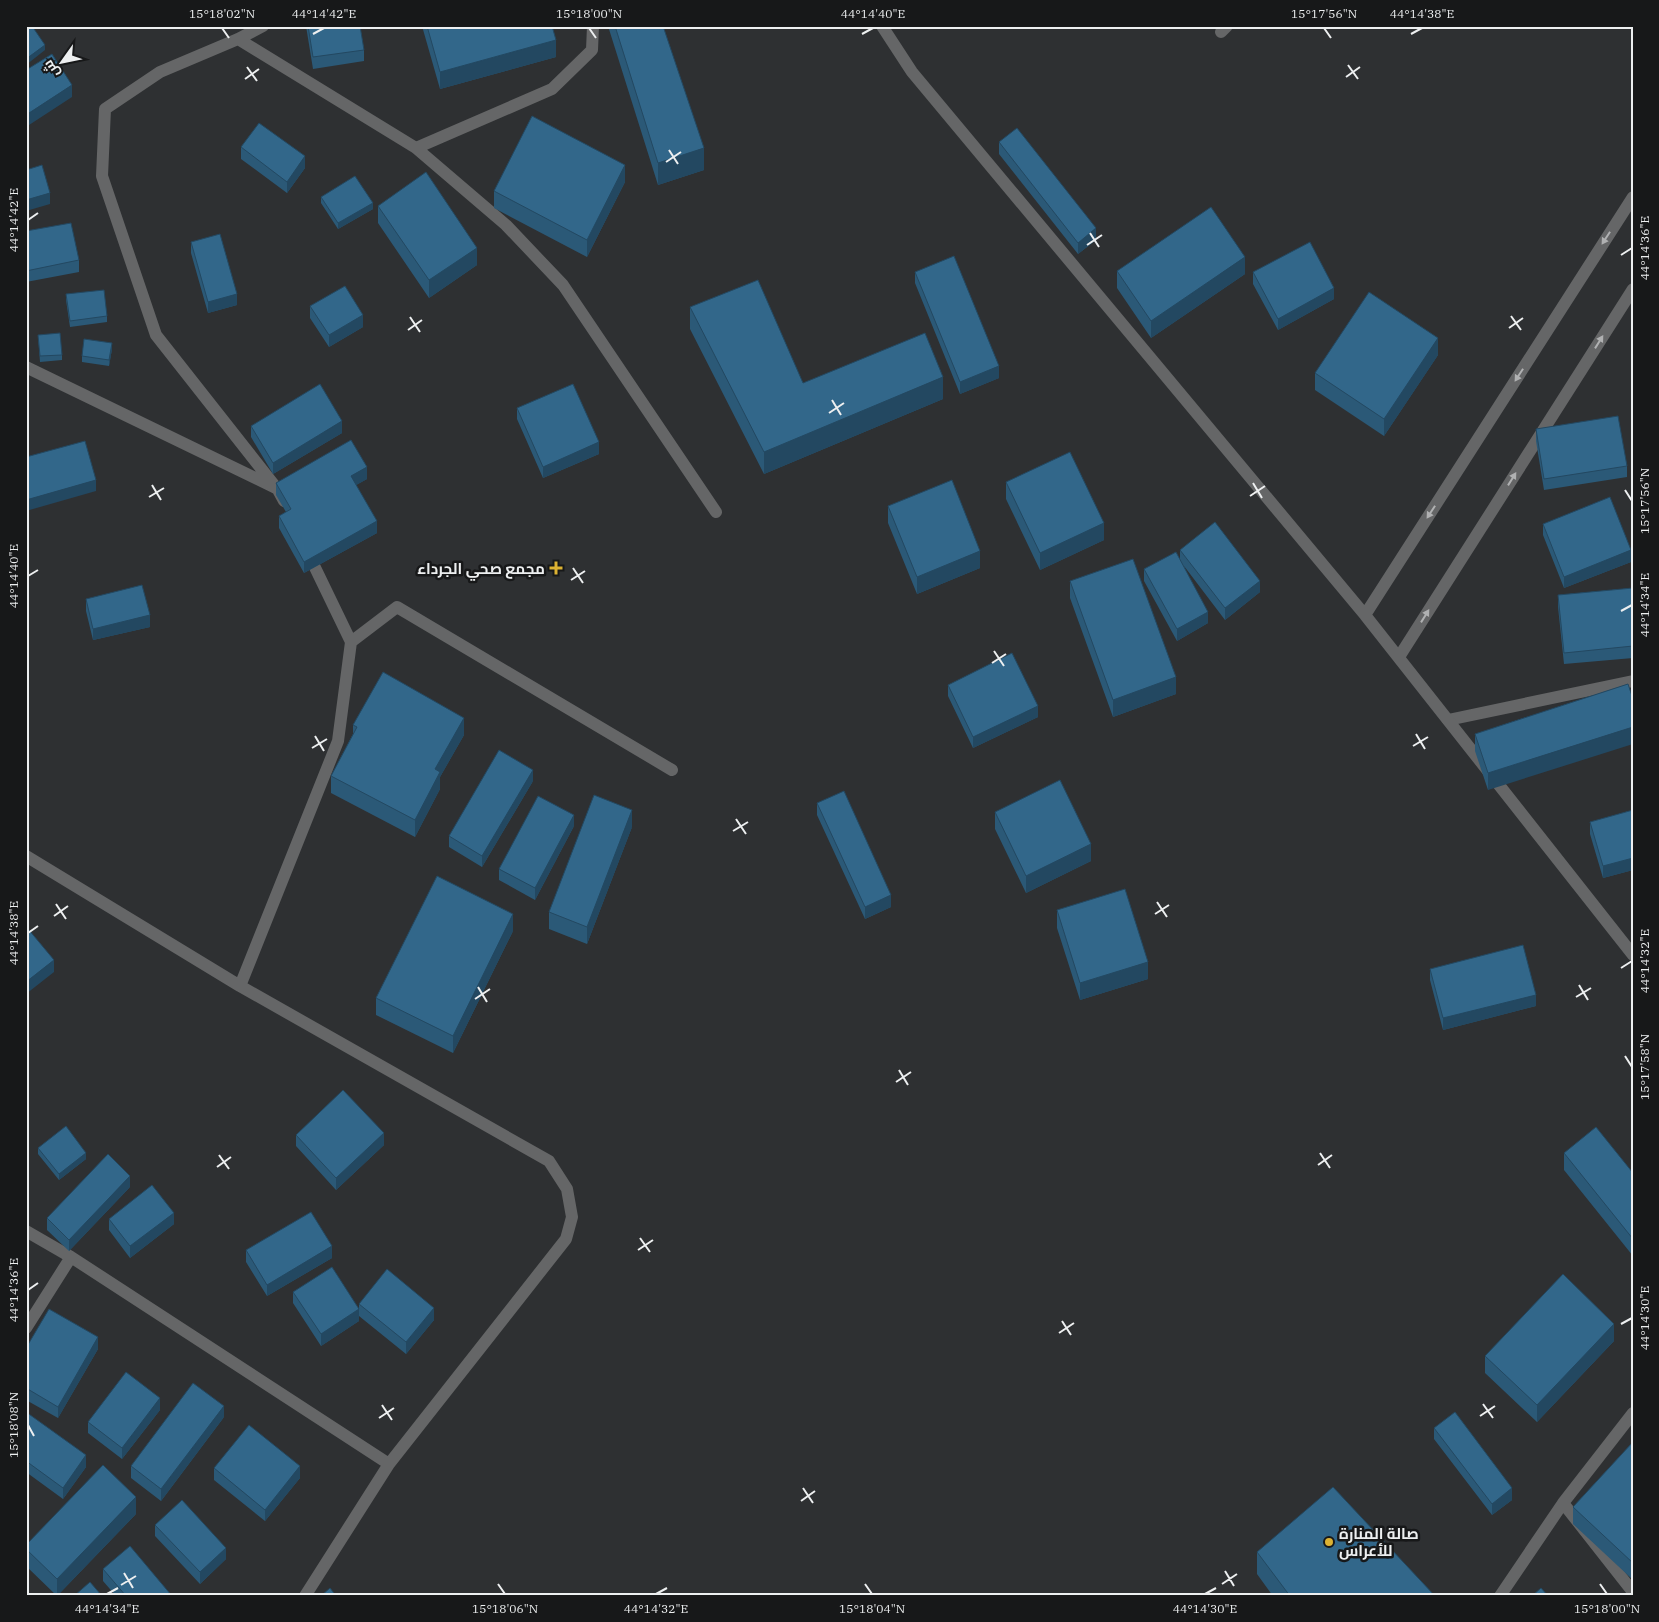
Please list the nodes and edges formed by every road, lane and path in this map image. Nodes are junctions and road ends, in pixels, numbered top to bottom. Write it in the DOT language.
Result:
graph roads {
  1 [pos="263,26"];
  2 [pos="594,26"];
  3 [pos="882,26"];
  4 [pos="238,40"];
  5 [pos="416,148"];
  6 [pos="1633,197"];
  7 [pos="1633,288"];
  8 [pos="26,366"];
  9 [pos="278,490"];
  10 [pos="716,512"];
  11 [pos="291,516"];
  12 [pos="304,543"];
  13 [pos="1365,616"];
  14 [pos="351,642"];
  15 [pos="1398,658"];
  16 [pos="1633,681"];
  17 [pos="1448,720"];
  18 [pos="672,770"];
  19 [pos="26,856"];
  20 [pos="1633,955"];
  21 [pos="240,986"];
  22 [pos="26,1231"];
  23 [pos="71,1256"];
  24 [pos="26,1328"];
  25 [pos="1633,1413"];
  26 [pos="389,1464"];
  27 [pos="1563,1503"];
  28 [pos="1633,1592"];
  29 [pos="305,1596"];
  30 [pos="1500,1596"];
  1 -- 4 [label="street"];
  2 -- 5 [label="street"];
  3 -- 13 [label="street"];
  4 -- 5 [label="street"];
  4 -- 9 [label="street"];
  5 -- 10 [label="street"];
  6 -- 13 [label="street, one-way"];
  15 -- 7 [label="street, one-way"];
  8 -- 9 [label="street"];
  9 -- 11 [label="street"];
  12 -- 14 [label="street"];
  13 -- 15 [label="street"];
  14 -- 18 [label="street"];
  14 -- 21 [label="street"];
  15 -- 17 [label="street"];
  16 -- 17 [label="street"];
  17 -- 20 [label="street"];
  19 -- 21 [label="street"];
  21 -- 26 [label="street"];
  22 -- 23 [label="street"];
  23 -- 24 [label="street"];
  23 -- 26 [label="street"];
  25 -- 27 [label="street"];
  26 -- 29 [label="street"];
  27 -- 28 [label="street"];
  27 -- 30 [label="street"];
}
